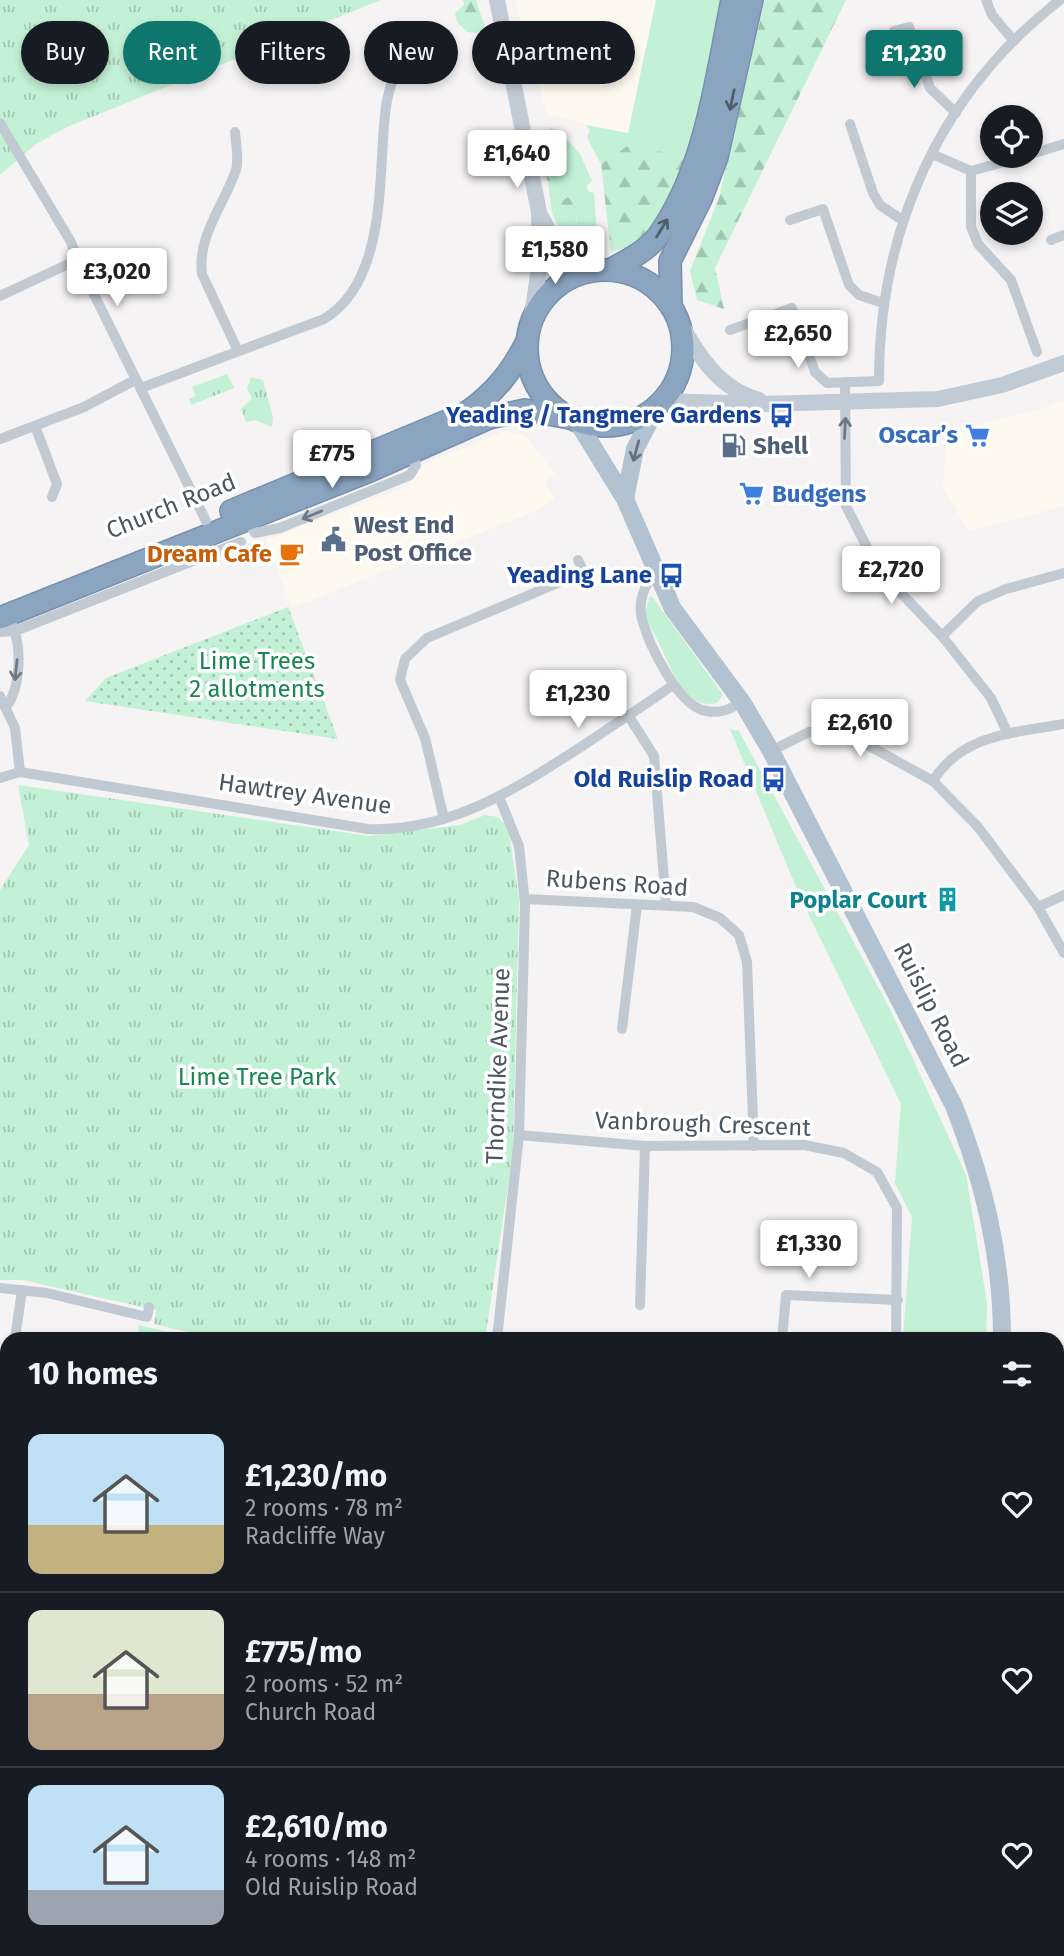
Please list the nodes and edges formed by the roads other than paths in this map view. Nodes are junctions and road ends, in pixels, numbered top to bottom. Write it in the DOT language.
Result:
graph roads {
  1 [pos="497,0"];
  2 [pos="732,0"];
  3 [pos="752,0"];
  4 [pos="986,0"];
  5 [pos="1060,0"];
  6 [pos="894,31"];
  7 [pos="1013,41"];
  8 [pos="393,84"];
  9 [pos="956,113"];
  10 [pos="0,123"];
  11 [pos="850,124"];
  12 [pos="235,132"];
  13 [pos="1063,149"];
  14 [pos="1043,152"];
  15 [pos="932,154"];
  16 [pos="982,168"];
  17 [pos="971,171"];
  18 [pos="539,212"];
  19 [pos="790,220"];
  20 [pos="902,220"];
  21 [pos="1064,235"];
  22 [pos="1051,240"];
  23 [pos="77,260"];
  24 [pos="606,270"];
  25 [pos="0,296"];
  26 [pos="883,303"];
  27 [pos="674,312"];
  28 [pos="730,330"];
  29 [pos="529,332"];
  30 [pos="238,351"];
  31 [pos="1037,352"];
  32 [pos="1064,363"];
  33 [pos="845,382"];
  34 [pos="138,384"];
  35 [pos="846,403"];
  36 [pos="659,404"];
  37 [pos="772,404"];
  38 [pos="574,419"];
  39 [pos="35,426"];
  40 [pos="0,439"];
  41 [pos="52,497"];
  42 [pos="625,499"];
  43 [pos="206,521"];
  44 [pos="241,542"];
  45 [pos="578,559"];
  46 [pos="584,572"];
  47 [pos="1064,573"];
  48 [pos="656,574"];
  49 [pos="589,583"];
  50 [pos="4,620"];
  51 [pos="942,636"];
  52 [pos="673,685"];
  53 [pos="0,696"];
  54 [pos="743,702"];
  55 [pos="6,707"];
  56 [pos="628,715"];
  57 [pos="1064,724"];
  58 [pos="1008,734"];
  59 [pos="771,751"];
  60 [pos="20,772"];
  61 [pos="0,778"];
  62 [pos="933,781"];
  63 [pos="500,799"];
  64 [pos="444,819"];
  65 [pos="1064,895"];
  66 [pos="525,899"];
  67 [pos="666,904"];
  68 [pos="637,905"];
  69 [pos="1038,907"];
  70 [pos="1064,953"];
  71 [pos="622,1029"];
  72 [pos="519,1135"];
  73 [pos="645,1146"];
  74 [pos="754,1146"];
  75 [pos="0,1288"];
  76 [pos="22,1290"];
  77 [pos="898,1300"];
  78 [pos="640,1305"];
  79 [pos="149,1307"];
  80 [pos="16,1332"];
  81 [pos="497,1332"];
  82 [pos="783,1332"];
  83 [pos="896,1332"];
  84 [pos="1002,1332"];
  1 -- 18 [label="street"];
  24 -- 2 [label="highway, one-way"];
  3 -- 27 [label="highway, one-way"];
  4 -- 7 [label="street"];
  5 -- 7 [label="street"];
  6 -- 9 [label="street"];
  7 -- 9 [label="street"];
  8 -- 30 [label="street"];
  9 -- 15 [label="street"];
  10 -- 23 [label="street"];
  11 -- 20 [label="street"];
  12 -- 30 [label="street"];
  13 -- 14 [label="street"];
  15 -- 17 [label="street"];
  15 -- 20 [label="street"];
  16 -- 17 [label="street"];
  17 -- 31 [label="street"];
  18 -- 24 [label="street"];
  18 -- 29 [label="street"];
  19 -- 26 [label="street"];
  20 -- 26 [label="street"];
  21 -- 22 [label="street"];
  23 -- 25 [label="street"];
  23 -- 34 [label="street"];
  24 -- 27 [label="highway"];
  24 -- 29 [label="highway"];
  26 -- 33 [label="street"];
  27 -- 36 [label="highway"];
  27 -- 37 [label="street"];
  28 -- 33 [label="street"];
  29 -- 38 [label="highway"];
  29 -- 43 [label="highway, Church Road"];
  30 -- 34 [label="street"];
  32 -- 35 [label="street"];
  33 -- 35 [label="street"];
  34 -- 39 [label="street"];
  34 -- 43 [label="street"];
  35 -- 37 [label="street"];
  51 -- 35 [label="street, one-way"];
  36 -- 37 [label="street"];
  36 -- 38 [label="highway"];
  36 -- 42 [label="main road, one-way"];
  38 -- 42 [label="main road, Ruislip Road"];
  38 -- 50 [label="highway, Church Road, one-way"];
  39 -- 40 [label="street"];
  39 -- 41 [label="street"];
  42 -- 48 [label="main road, Ruislip Road"];
  43 -- 50 [label="highway, Church Road"];
  44 -- 50 [label="street"];
  45 -- 46 [label="street"];
  46 -- 49 [label="street"];
  46 -- 64 [label="street"];
  47 -- 51 [label="street"];
  48 -- 52 [label="street"];
  48 -- 54 [label="main road, Ruislip Road"];
  50 -- 55 [label="street, one-way"];
  51 -- 58 [label="street"];
  52 -- 54 [label="street"];
  52 -- 56 [label="street, Hawtrey Avenue"];
  53 -- 55 [label="street"];
  54 -- 59 [label="main road, Ruislip Road"];
  55 -- 60 [label="street"];
  56 -- 63 [label="street, Hawtrey Avenue"];
  56 -- 67 [label="street"];
  57 -- 58 [label="street"];
  58 -- 62 [label="street"];
  59 -- 62 [label="street"];
  59 -- 84 [label="main road, Ruislip Road"];
  60 -- 61 [label="street"];
  60 -- 64 [label="street, Hawtrey Avenue"];
  62 -- 69 [label="street"];
  63 -- 64 [label="street, Hawtrey Avenue"];
  63 -- 66 [label="street, Thorndike Avenue"];
  65 -- 69 [label="street"];
  66 -- 68 [label="street, Rubens Road"];
  66 -- 72 [label="street, Thorndike Avenue"];
  67 -- 68 [label="street, Rubens Road"];
  67 -- 74 [label="street, Rubens Road"];
  68 -- 71 [label="street"];
  69 -- 70 [label="street"];
  72 -- 73 [label="street, Vanbrough Crescent"];
  72 -- 81 [label="street, Thorndike Avenue"];
  73 -- 74 [label="street, Vanbrough Crescent"];
  73 -- 78 [label="street"];
  74 -- 77 [label="street, Vanbrough Crescent"];
  75 -- 76 [label="street"];
  76 -- 79 [label="street"];
  76 -- 80 [label="street"];
  77 -- 82 [label="street"];
  77 -- 83 [label="street, Vanbrough Crescent"];
}
